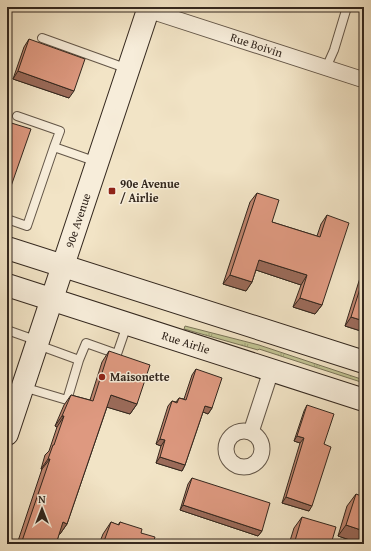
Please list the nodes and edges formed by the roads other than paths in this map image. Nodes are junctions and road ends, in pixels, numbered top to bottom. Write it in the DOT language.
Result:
graph roads {
  1 [pos="347,7"];
  2 [pos="360,7"];
  3 [pos="364,8"];
  4 [pos="149,9"];
  5 [pos="42,38"];
  6 [pos="326,68"];
  7 [pos="128,69"];
  8 [pos="364,80"];
  9 [pos="17,116"];
  10 [pos="54,147"];
  11 [pos="98,162"];
  12 [pos="7,219"];
  13 [pos="7,248"];
  14 [pos="63,266"];
  15 [pos="7,285"];
  16 [pos="52,300"];
  17 [pos="128,324"];
  18 [pos="7,330"];
  19 [pos="38,343"];
  20 [pos="79,360"];
  21 [pos="364,362"];
  22 [pos="271,371"];
  23 [pos="23,387"];
  24 [pos="364,400"];
  25 [pos="251,432"];
  26 [pos="7,434"];
  1 -- 6 [label="lane"];
  2 -- 3 [label="lane"];
  4 -- 6 [label="street, Rue Boivin"];
  4 -- 7 [label="main road, 90e Avenue"];
  5 -- 7 [label="lane"];
  6 -- 8 [label="street, Rue Boivin"];
  7 -- 11 [label="main road, 90e Avenue"];
  9 -- 10 [label="lane"];
  10 -- 11 [label="lane"];
  10 -- 12 [label="lane"];
  11 -- 14 [label="main road, 90e Avenue"];
  13 -- 14 [label="main road"];
  14 -- 16 [label="main road, 90e Avenue"];
  14 -- 21 [label="main road"];
  15 -- 16 [label="main road, Rue Airlie"];
  16 -- 17 [label="main road, Rue Airlie"];
  16 -- 19 [label="main road, 90e Avenue"];
  17 -- 20 [label="lane"];
  17 -- 22 [label="main road, Rue Airlie"];
  18 -- 19 [label="lane"];
  19 -- 20 [label="lane"];
  19 -- 23 [label="main road, 90e Avenue"];
  20 -- 23 [label="lane"];
  22 -- 24 [label="main road, Rue Airlie"];
  22 -- 25 [label="street"];
  23 -- 26 [label="main road, 90e Avenue"];
}
